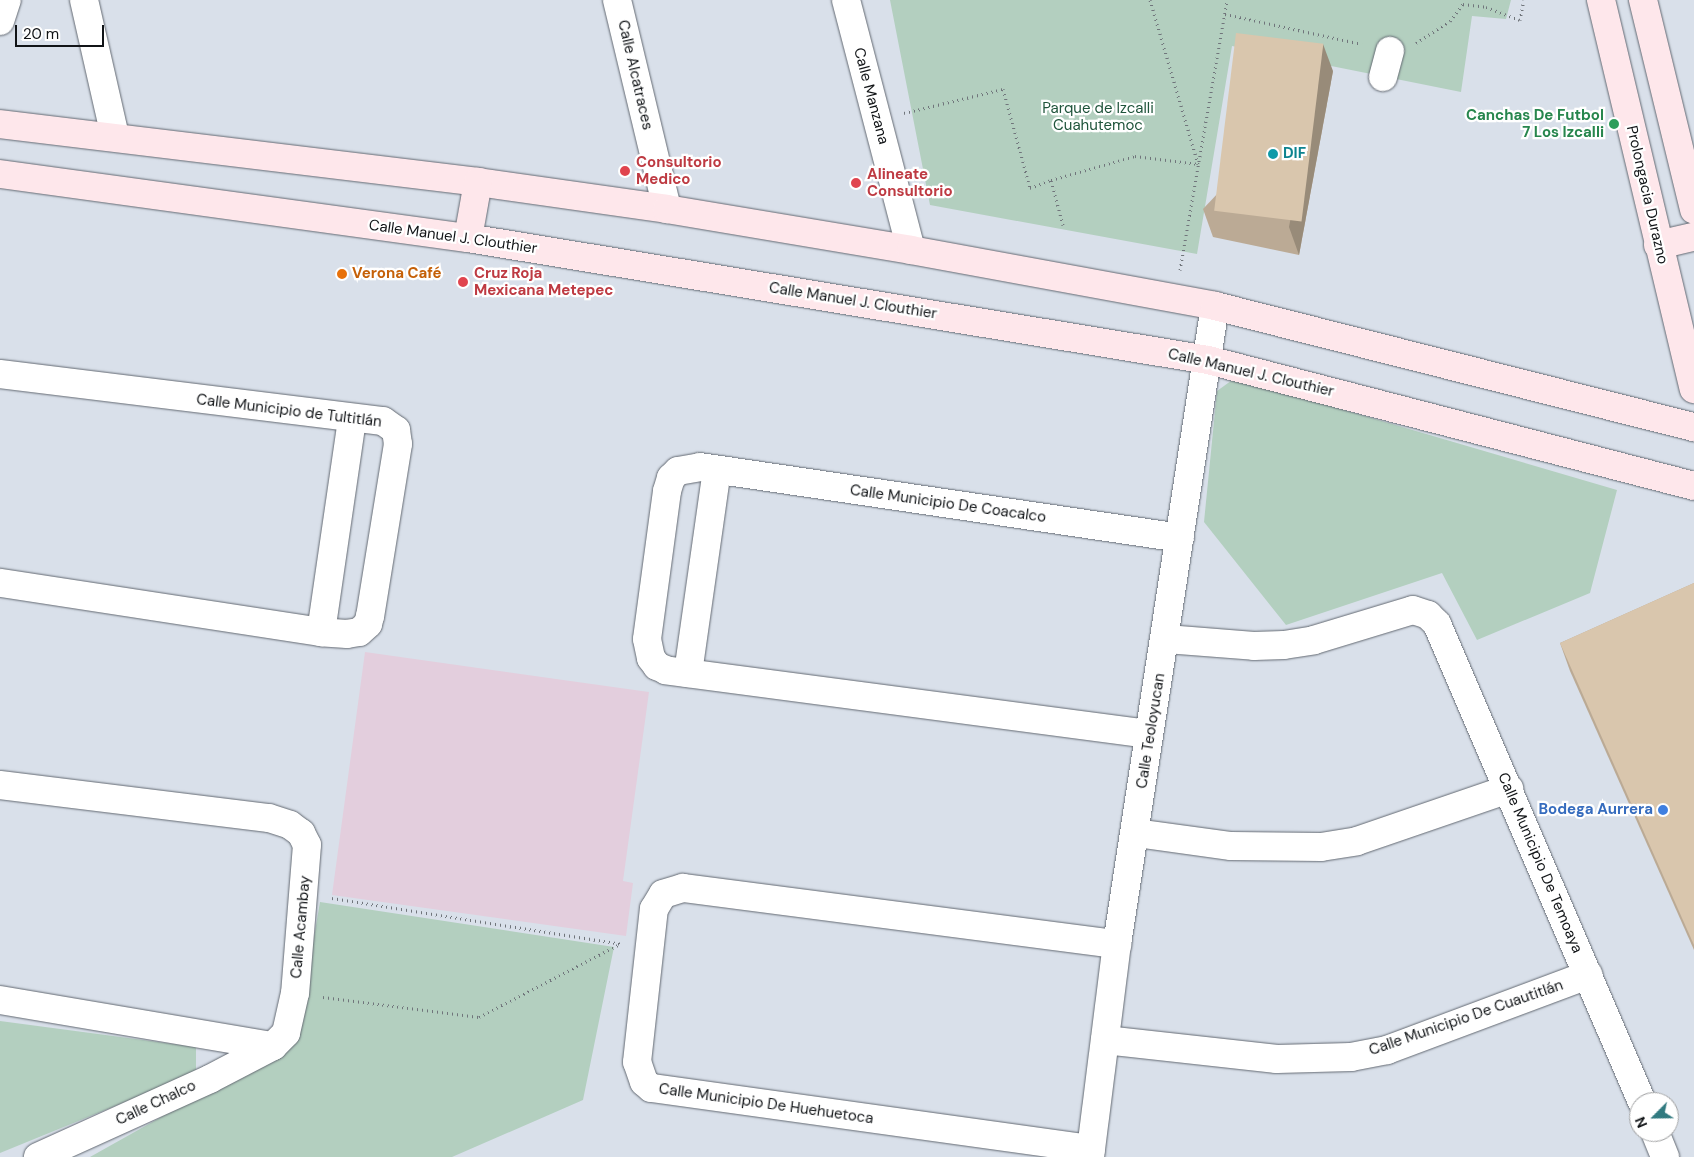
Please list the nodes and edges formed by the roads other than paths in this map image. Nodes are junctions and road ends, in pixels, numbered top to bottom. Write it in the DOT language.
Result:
graph roads {
  1 [pos="7,0"];
  2 [pos="84,0"];
  3 [pos="617,0"];
  4 [pos="846,0"];
  5 [pos="1601,0"];
  6 [pos="1644,0"];
  7 [pos="0,21"];
  8 [pos="1390,51"];
  9 [pos="1384,77"];
  10 [pos="0,124"];
  11 [pos="115,136"];
  12 [pos="0,174"];
  13 [pos="478,182"];
  14 [pos="667,209"];
  15 [pos="1694,210"];
  16 [pos="1694,237"];
  17 [pos="468,238"];
  18 [pos="1658,245"];
  19 [pos="911,250"];
  20 [pos="1215,306"];
  21 [pos="1208,360"];
  22 [pos="0,374"];
  23 [pos="1694,389"];
  24 [pos="352,419"];
  25 [pos="1694,428"];
  26 [pos="717,470"];
  27 [pos="1694,486"];
  28 [pos="1180,538"];
  29 [pos="0,583"];
  30 [pos="321,632"];
  31 [pos="1166,639"];
  32 [pos="688,673"];
  33 [pos="1149,734"];
  34 [pos="0,785"];
  35 [pos="1509,789"];
  36 [pos="1136,833"];
  37 [pos="1117,944"];
  38 [pos="1588,975"];
  39 [pos="0,1000"];
  40 [pos="1105,1040"];
  41 [pos="273,1046"];
  42 [pos="1638,1092"];
  43 [pos="1659,1142"];
  44 [pos="1091,1153"];
  45 [pos="38,1157"];
  46 [pos="1665,1157"];
  1 -- 7 [label="street"];
  2 -- 11 [label="street"];
  3 -- 14 [label="street, Calle Alcatraces"];
  4 -- 19 [label="street, Calle Manzana"];
  5 -- 18 [label="street, Prolongacia Durazno"];
  6 -- 15 [label="street"];
  8 -- 9 [label="street"];
  10 -- 11 [label="street"];
  11 -- 13 [label="street"];
  12 -- 17 [label="street, Calle Manuel J. Clouthier"];
  13 -- 14 [label="street"];
  13 -- 17 [label="street"];
  14 -- 19 [label="street"];
  16 -- 18 [label="street"];
  17 -- 21 [label="street, Calle Manuel J. Clouthier"];
  18 -- 23 [label="street, Prolongacia Durazno"];
  19 -- 20 [label="street"];
  20 -- 21 [label="street, Calle Teoloyucan"];
  20 -- 25 [label="street"];
  21 -- 27 [label="street, Calle Manuel J. Clouthier"];
  21 -- 28 [label="street, Calle Teoloyucan"];
  22 -- 24 [label="street, Calle Municipio de Tultitlán"];
  24 -- 30 [label="street"];
  24 -- 30 [label="street, Calle Municipio de Tultitlán"];
  26 -- 28 [label="street, Calle Municipio De Coacalco"];
  26 -- 32 [label="street"];
  26 -- 32 [label="street, Calle Municipio De Coacalco"];
  28 -- 31 [label="street, Calle Teoloyucan"];
  29 -- 30 [label="street, Calle Municipio de Tultitlán"];
  31 -- 33 [label="street, Calle Teoloyucan"];
  31 -- 35 [label="street, Calle Municipio De Temoaya"];
  32 -- 33 [label="street, Calle Municipio De Coacalco"];
  33 -- 36 [label="street, Calle Teoloyucan"];
  34 -- 41 [label="street, Calle Acambay"];
  35 -- 36 [label="street"];
  35 -- 38 [label="street, Calle Municipio De Temoaya"];
  36 -- 37 [label="street, Calle Teoloyucan"];
  37 -- 40 [label="street, Calle Teoloyucan"];
  37 -- 44 [label="street, Calle Municipio De Huehuetoca"];
  38 -- 40 [label="street, Calle Municipio De Cuautitlán"];
  38 -- 42 [label="street, Calle Municipio De Temoaya"];
  39 -- 41 [label="street"];
  40 -- 44 [label="street, Calle Teoloyucan"];
  41 -- 45 [label="street, Calle Chalco"];
  43 -- 46 [label="street"];
}
